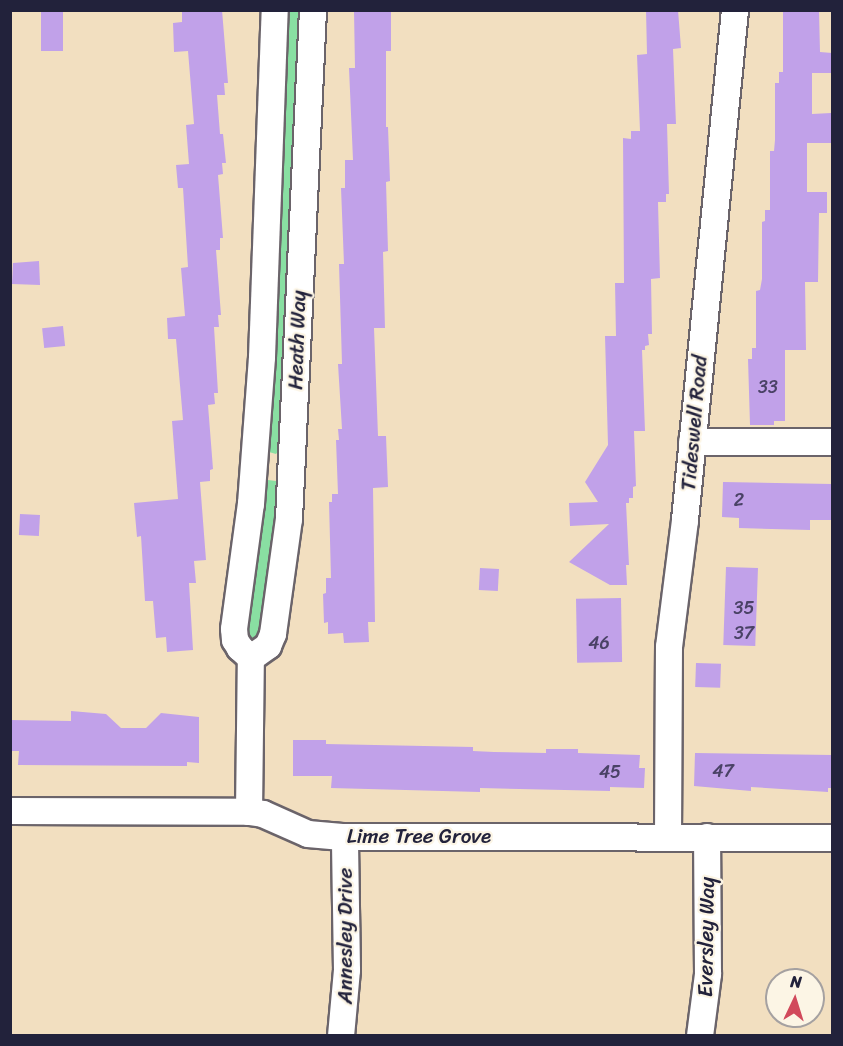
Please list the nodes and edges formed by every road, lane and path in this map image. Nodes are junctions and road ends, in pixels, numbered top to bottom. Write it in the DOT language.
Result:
graph roads {
  1 [pos="275,10"];
  2 [pos="313,10"];
  3 [pos="735,10"];
  4 [pos="692,442"];
  5 [pos="832,442"];
  6 [pos="254,466"];
  7 [pos="292,468"];
  8 [pos="251,658"];
  9 [pos="10,811"];
  10 [pos="249,812"];
  11 [pos="345,837"];
  12 [pos="668,837"];
  13 [pos="706,837"];
  14 [pos="832,838"];
  15 [pos="341,1035"];
  16 [pos="700,1035"];
  1 -- 6 [label="street, Heath Way"];
  2 -- 7 [label="street, Heath Way"];
  3 -- 4 [label="street, Tideswell Road"];
  4 -- 5 [label="street"];
  4 -- 12 [label="street, Tideswell Road"];
  6 -- 7 [label="street"];
  6 -- 8 [label="street, Heath Way"];
  7 -- 8 [label="street, Heath Way"];
  8 -- 10 [label="street"];
  9 -- 10 [label="street, Lime Tree Grove"];
  10 -- 11 [label="street, Lime Tree Grove"];
  11 -- 12 [label="street, Lime Tree Grove"];
  11 -- 15 [label="street, Annesley Drive"];
  12 -- 13 [label="street, Lime Tree Grove"];
  13 -- 14 [label="street, Lime Tree Grove"];
  13 -- 16 [label="street, Eversley Way"];
}
